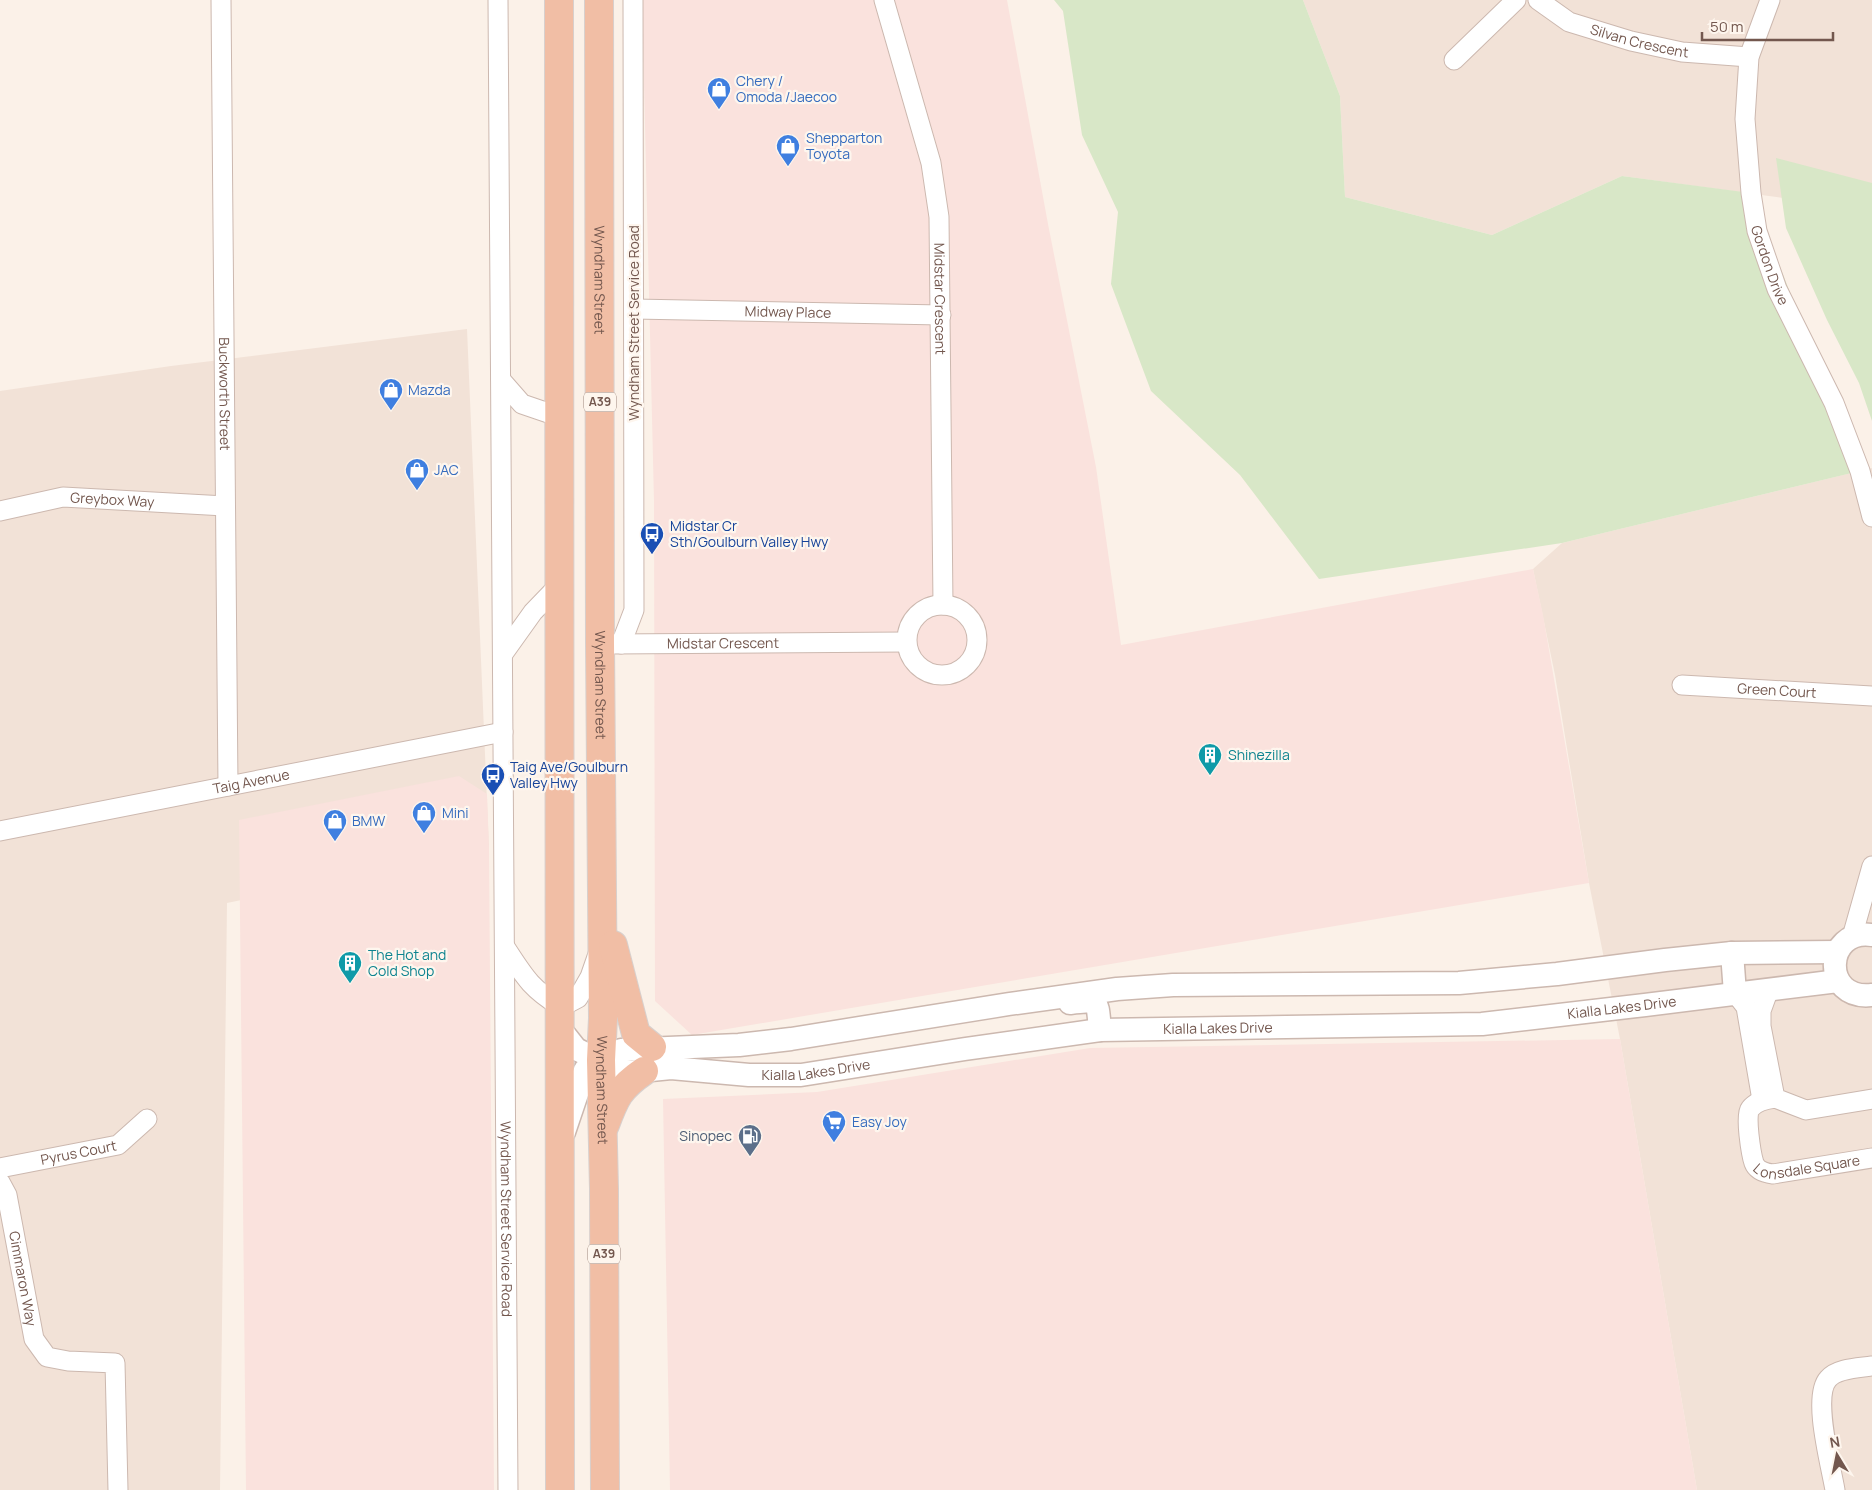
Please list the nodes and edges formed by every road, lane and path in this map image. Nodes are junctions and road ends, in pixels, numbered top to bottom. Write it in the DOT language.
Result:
graph roads {
  1 [pos="221,0"];
  2 [pos="498,0"];
  3 [pos="559,0"];
  4 [pos="599,0"];
  5 [pos="633,0"];
  6 [pos="884,0"];
  7 [pos="1516,0"];
  8 [pos="1538,0"];
  9 [pos="1770,0"];
  10 [pos="1749,57"];
  11 [pos="1454,60"];
  12 [pos="634,309"];
  13 [pos="941,316"];
  14 [pos="500,380"];
  15 [pos="600,406"];
  16 [pos="560,417"];
  17 [pos="600,443"];
  18 [pos="560,456"];
  19 [pos="225,506"];
  20 [pos="0,511"];
  21 [pos="1872,517"];
  22 [pos="560,584"];
  23 [pos="943,605"];
  24 [pos="906,642"];
  25 [pos="611,644"];
  26 [pos="502,654"];
  27 [pos="1682,685"];
  28 [pos="1872,696"];
  29 [pos="503,732"];
  30 [pos="228,786"];
  31 [pos="0,831"];
  32 [pos="1872,866"];
  33 [pos="602,907"];
  34 [pos="603,942"];
  35 [pos="1854,942"];
  36 [pos="504,947"];
  37 [pos="1732,953"];
  38 [pos="1838,981"];
  39 [pos="1769,989"];
  40 [pos="1735,993"];
  41 [pos="1872,995"];
  42 [pos="1009,1004"];
  43 [pos="561,1019"];
  44 [pos="1100,1030"];
  45 [pos="779,1040"];
  46 [pos="648,1059"];
  47 [pos="601,1060"];
  48 [pos="785,1075"];
  49 [pos="1768,1099"];
  50 [pos="1872,1099"];
  51 [pos="147,1119"];
  52 [pos="603,1132"];
  53 [pos="560,1143"];
  54 [pos="1872,1158"];
  55 [pos="0,1168"];
  56 [pos="0,1182"];
  57 [pos="604,1189"];
  58 [pos="561,1230"];
  59 [pos="1872,1366"];
  60 [pos="118,1490"];
  61 [pos="508,1490"];
  62 [pos="560,1490"];
  63 [pos="606,1490"];
  64 [pos="1835,1490"];
  1 -- 19 [label="street, Buckworth Street"];
  2 -- 14 [label="street, Wyndham Street Service Road"];
  3 -- 16 [label="highway"];
  4 -- 15 [label="highway, Wyndham Street / A39"];
  5 -- 12 [label="street, Wyndham Street Service Road"];
  6 -- 13 [label="street, Midstar Crescent"];
  7 -- 11 [label="street"];
  8 -- 10 [label="street, Silvan Crescent"];
  9 -- 10 [label="street, Gordon Drive"];
  10 -- 21 [label="street, Gordon Drive"];
  12 -- 13 [label="street, Midway Place"];
  12 -- 25 [label="street, Wyndham Street Service Road"];
  13 -- 23 [label="street, Midstar Crescent"];
  14 -- 16 [label="street"];
  14 -- 26 [label="street, Wyndham Street Service Road"];
  15 -- 16 [label="highway"];
  15 -- 17 [label="highway, Wyndham Street / A39"];
  16 -- 18 [label="highway"];
  17 -- 18 [label="highway"];
  17 -- 25 [label="highway, Wyndham Street / A39"];
  18 -- 22 [label="highway"];
  19 -- 20 [label="street, Greybox Way"];
  19 -- 30 [label="street, Buckworth Street"];
  22 -- 26 [label="street"];
  22 -- 43 [label="highway"];
  23 -- 24 [label="street"];
  23 -- 24 [label="street"];
  24 -- 25 [label="street, Midstar Crescent"];
  25 -- 33 [label="highway, Wyndham Street / A39"];
  26 -- 29 [label="street, Wyndham Street Service Road"];
  27 -- 28 [label="street, Green Court"];
  29 -- 30 [label="street, Taig Avenue"];
  29 -- 36 [label="street, Wyndham Street Service Road"];
  30 -- 31 [label="street, Taig Avenue"];
  32 -- 35 [label="street"];
  33 -- 34 [label="highway, Wyndham Street / A39"];
  33 -- 46 [label="highway"];
  34 -- 43 [label="street"];
  34 -- 47 [label="highway, Wyndham Street / A39"];
  35 -- 37 [label="street, Kialla Lakes Drive"];
  35 -- 38 [label="street"];
  36 -- 43 [label="street"];
  36 -- 61 [label="street, Wyndham Street Service Road"];
  37 -- 39 [label="street"];
  37 -- 40 [label="street"];
  37 -- 42 [label="street, Kialla Lakes Drive"];
  38 -- 39 [label="street, Kialla Lakes Drive"];
  38 -- 41 [label="street"];
  39 -- 40 [label="street, Kialla Lakes Drive"];
  39 -- 49 [label="street"];
  40 -- 44 [label="street, Kialla Lakes Drive"];
  40 -- 49 [label="street"];
  42 -- 44 [label="street"];
  42 -- 45 [label="street, Kialla Lakes Drive"];
  43 -- 47 [label="street"];
  43 -- 53 [label="highway"];
  44 -- 48 [label="street, Kialla Lakes Drive"];
  45 -- 46 [label="street, Kialla Lakes Drive"];
  45 -- 48 [label="street"];
  46 -- 47 [label="street, Kialla Lakes Drive"];
  46 -- 48 [label="street, Kialla Lakes Drive"];
  46 -- 52 [label="highway"];
  47 -- 52 [label="highway, Wyndham Street / A39"];
  47 -- 53 [label="street, Kialla Lakes Drive"];
  49 -- 50 [label="street"];
  49 -- 54 [label="street, Lonsdale Square"];
  51 -- 55 [label="street, Pyrus Court"];
  52 -- 57 [label="highway, Wyndham Street / A39"];
  53 -- 58 [label="highway"];
  56 -- 60 [label="street, Cimmaron Way"];
  57 -- 58 [label="highway"];
  57 -- 63 [label="highway, Wyndham Street / A39"];
  58 -- 62 [label="highway"];
  59 -- 64 [label="street"];
}
